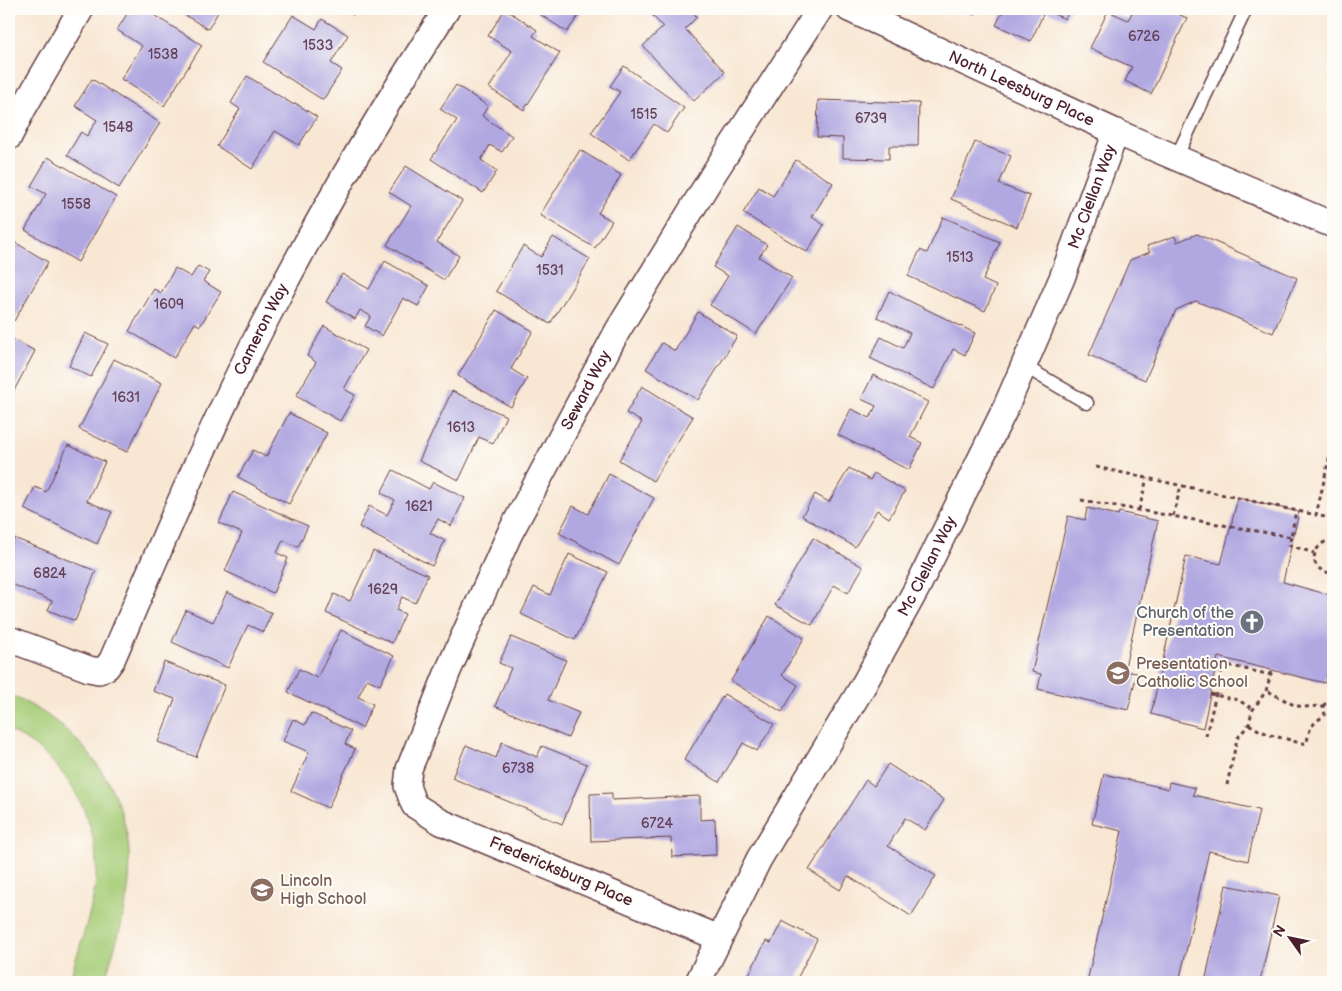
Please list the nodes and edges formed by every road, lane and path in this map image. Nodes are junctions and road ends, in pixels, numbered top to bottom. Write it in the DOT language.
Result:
graph roads {
  1 [pos="81,9"];
  2 [pos="447,9"];
  3 [pos="820,9"];
  4 [pos="849,9"];
  5 [pos="1246,9"];
  6 [pos="1116,132"];
  7 [pos="9,137"];
  8 [pos="1176,158"];
  9 [pos="1333,225"];
  10 [pos="1024,366"];
  11 [pos="1087,403"];
  12 [pos="1333,442"];
  13 [pos="1096,467"];
  14 [pos="1147,478"];
  15 [pos="1181,486"];
  16 [pos="1081,500"];
  17 [pos="1139,510"];
  18 [pos="1296,511"];
  19 [pos="1316,515"];
  20 [pos="1173,516"];
  21 [pos="1333,519"];
  22 [pos="1291,537"];
  23 [pos="1333,539"];
  24 [pos="1314,553"];
  25 [pos="1333,573"];
  26 [pos="9,639"];
  27 [pos="1272,670"];
  28 [pos="1270,675"];
  29 [pos="1266,690"];
  30 [pos="1210,694"];
  31 [pos="1216,695"];
  32 [pos="1333,696"];
  33 [pos="1324,706"];
  34 [pos="1253,709"];
  35 [pos="1249,724"];
  36 [pos="1206,736"];
  37 [pos="1227,785"];
  38 [pos="410,797"];
  39 [pos="719,938"];
  40 [pos="698,982"];
  1 -- 7 [label="street"];
  2 -- 26 [label="street, Cameron Way"];
  3 -- 38 [label="street, Seward Way"];
  4 -- 6 [label="street, North Leesburg Place"];
  5 -- 8 [label="lane"];
  6 -- 8 [label="street, North Leesburg Place"];
  6 -- 10 [label="street, Mc Clellan Way"];
  8 -- 9 [label="street, North Leesburg Place"];
  10 -- 11 [label="lane"];
  10 -- 39 [label="street, Mc Clellan Way"];
  12 -- 19 [label="path"];
  13 -- 14 [label="path"];
  14 -- 15 [label="path"];
  14 -- 17 [label="path"];
  15 -- 18 [label="path"];
  15 -- 20 [label="path"];
  16 -- 17 [label="path"];
  17 -- 20 [label="path"];
  18 -- 19 [label="path"];
  18 -- 22 [label="path"];
  19 -- 21 [label="path"];
  20 -- 22 [label="path"];
  22 -- 24 [label="path"];
  23 -- 24 [label="path"];
  24 -- 25 [label="path"];
  27 -- 28 [label="path"];
  28 -- 29 [label="path"];
  28 -- 31 [label="path"];
  29 -- 33 [label="path"];
  29 -- 34 [label="path"];
  30 -- 31 [label="path"];
  31 -- 34 [label="path"];
  31 -- 36 [label="path"];
  32 -- 33 [label="path"];
  33 -- 35 [label="path"];
  34 -- 35 [label="path"];
  35 -- 37 [label="path"];
  38 -- 39 [label="street, Fredericksburg Place"];
  39 -- 40 [label="street, Mc Clellan Way"];
}
